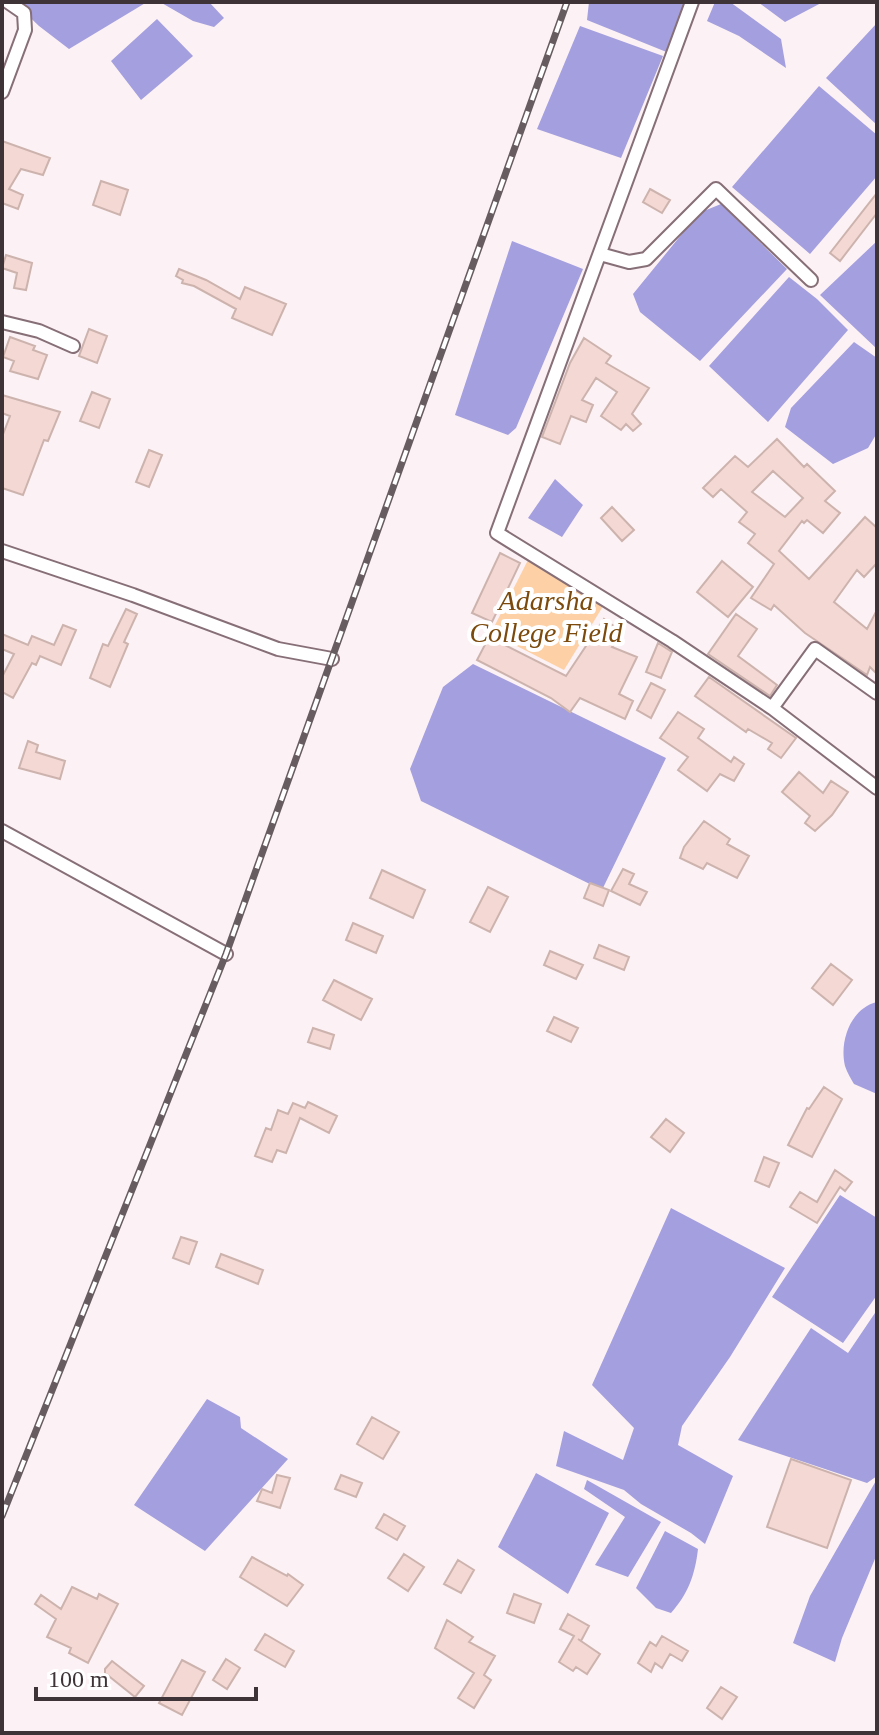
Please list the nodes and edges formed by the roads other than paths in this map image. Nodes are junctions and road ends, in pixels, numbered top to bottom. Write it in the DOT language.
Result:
graph roads {
  1 [pos="8,2"];
  2 [pos="692,2"];
  3 [pos="2,92"];
  4 [pos="600,254"];
  5 [pos="811,280"];
  6 [pos="2,322"];
  7 [pos="73,346"];
  8 [pos="2,551"];
  9 [pos="332,659"];
  10 [pos="877,693"];
  11 [pos="772,708"];
  12 [pos="877,788"];
  13 [pos="2,831"];
  14 [pos="226,954"];
  1 -- 3 [label="street"];
  2 -- 4 [label="street"];
  4 -- 5 [label="street"];
  4 -- 11 [label="street"];
  6 -- 7 [label="street"];
  8 -- 9 [label="street"];
  10 -- 11 [label="street"];
  11 -- 12 [label="street"];
  13 -- 14 [label="street"];
}
